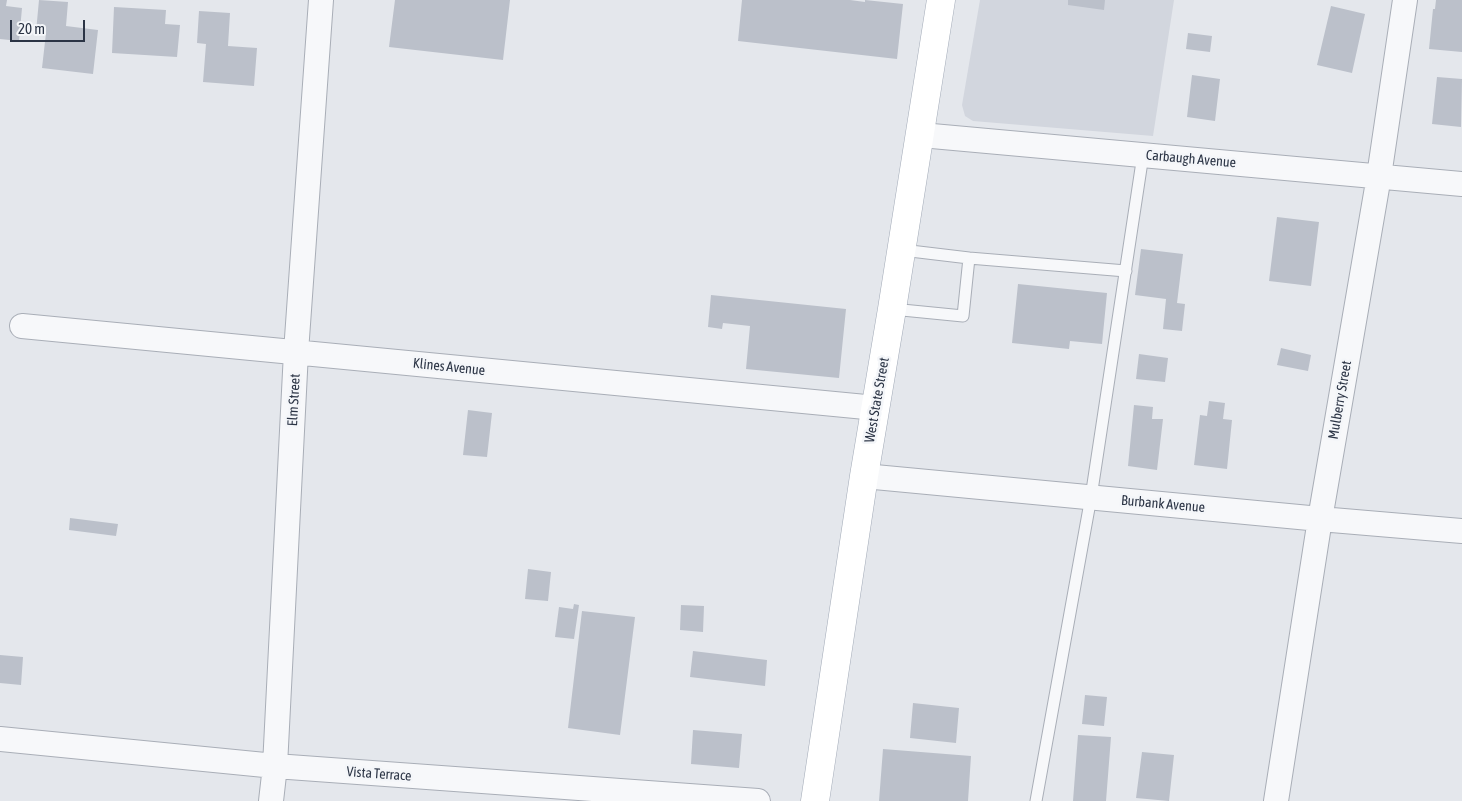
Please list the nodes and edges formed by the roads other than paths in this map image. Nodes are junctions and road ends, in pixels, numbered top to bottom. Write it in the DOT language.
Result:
graph roads {
  1 [pos="321,0"];
  2 [pos="941,0"];
  3 [pos="1405,0"];
  4 [pos="921,136"];
  5 [pos="1143,155"];
  6 [pos="1379,176"];
  7 [pos="1462,184"];
  8 [pos="902,250"];
  9 [pos="969,258"];
  10 [pos="1126,270"];
  11 [pos="892,309"];
  12 [pos="22,326"];
  13 [pos="296,352"];
  14 [pos="876,408"];
  15 [pos="864,476"];
  16 [pos="1091,497"];
  17 [pos="1320,519"];
  18 [pos="1462,531"];
  19 [pos="0,739"];
  20 [pos="275,766"];
  21 [pos="271,801"];
  22 [pos="758,801"];
  23 [pos="815,801"];
  24 [pos="1036,801"];
  25 [pos="1276,801"];
  1 -- 13 [label="street, Elm Street"];
  2 -- 4 [label="main road, West State Street"];
  3 -- 6 [label="street, Mulberry Street"];
  4 -- 5 [label="street, Carbaugh Avenue"];
  4 -- 8 [label="main road, West State Street"];
  5 -- 6 [label="street, Carbaugh Avenue"];
  5 -- 10 [label="lane"];
  6 -- 7 [label="street, Carbaugh Avenue"];
  6 -- 17 [label="street, Mulberry Street"];
  8 -- 9 [label="lane"];
  8 -- 11 [label="main road, West State Street"];
  9 -- 10 [label="lane"];
  9 -- 11 [label="lane"];
  10 -- 16 [label="lane"];
  11 -- 14 [label="main road, West State Street"];
  12 -- 13 [label="street, Klines Avenue"];
  13 -- 14 [label="street, Klines Avenue"];
  13 -- 20 [label="street, Elm Street"];
  14 -- 15 [label="main road, West State Street"];
  15 -- 16 [label="street, Burbank Avenue"];
  15 -- 23 [label="main road, West State Street"];
  16 -- 17 [label="street, Burbank Avenue"];
  16 -- 24 [label="lane"];
  17 -- 18 [label="street, Burbank Avenue"];
  17 -- 25 [label="street, Mulberry Street"];
  19 -- 20 [label="street, Vista Terrace"];
  20 -- 21 [label="street, Elm Street"];
  20 -- 22 [label="street, Vista Terrace"];
}
